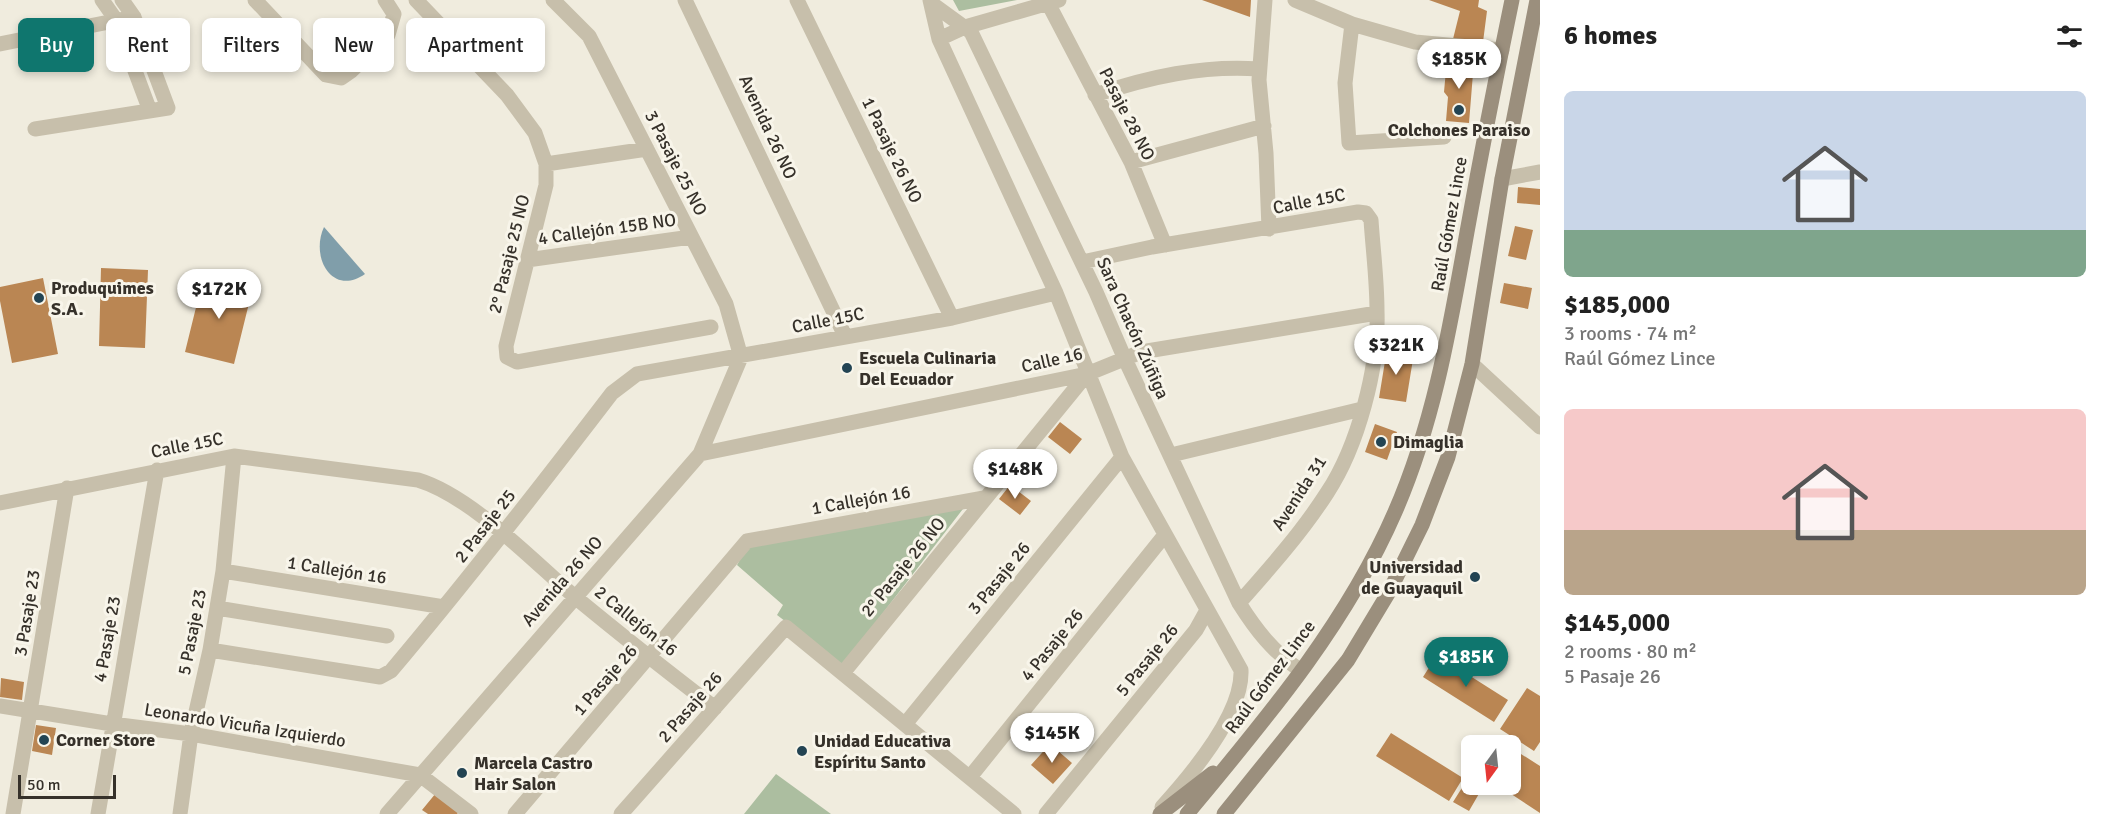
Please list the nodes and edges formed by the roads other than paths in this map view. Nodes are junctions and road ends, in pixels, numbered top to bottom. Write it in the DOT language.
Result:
graph roads {
  1 [pos="102,0"];
  2 [pos="122,0"];
  3 [pos="255,0"];
  4 [pos="385,0"];
  5 [pos="416,0"];
  6 [pos="553,0"];
  7 [pos="686,0"];
  8 [pos="797,0"];
  9 [pos="1265,0"];
  10 [pos="1295,0"];
  11 [pos="1512,0"];
  12 [pos="1537,0"];
  13 [pos="930,1"];
  14 [pos="1054,2"];
  15 [pos="134,17"];
  16 [pos="115,18"];
  17 [pos="128,18"];
  18 [pos="106,22"];
  19 [pos="1352,24"];
  20 [pos="965,27"];
  21 [pos="939,39"];
  22 [pos="0,44"];
  23 [pos="1502,50"];
  24 [pos="1260,69"];
  25 [pos="135,72"];
  26 [pos="1095,95"];
  27 [pos="150,111"];
  28 [pos="1264,126"];
  29 [pos="35,129"];
  30 [pos="1444,137"];
  31 [pos="647,149"];
  32 [pos="1131,162"];
  33 [pos="546,164"];
  34 [pos="1540,172"];
  35 [pos="1502,179"];
  36 [pos="1366,213"];
  37 [pos="1269,229"];
  38 [pos="691,237"];
  39 [pos="1165,245"];
  40 [pos="527,260"];
  41 [pos="1082,262"];
  42 [pos="1056,293"];
  43 [pos="1377,313"];
  44 [pos="952,318"];
  45 [pos="711,327"];
  46 [pos="845,336"];
  47 [pos="741,357"];
  48 [pos="1124,357"];
  49 [pos="1472,364"];
  50 [pos="1087,374"];
  51 [pos="612,393"];
  52 [pos="1362,409"];
  53 [pos="1540,426"];
  54 [pos="700,454"];
  55 [pos="1171,455"];
  56 [pos="234,456"];
  57 [pos="1122,457"];
  58 [pos="157,470"];
  59 [pos="418,480"];
  60 [pos="67,488"];
  61 [pos="984,498"];
  62 [pos="0,503"];
  63 [pos="504,534"];
  64 [pos="1164,536"];
  65 [pos="745,542"];
  66 [pos="223,571"];
  67 [pos="575,597"];
  68 [pos="1239,603"];
  69 [pos="444,607"];
  70 [pos="217,608"];
  71 [pos="1206,612"];
  72 [pos="387,636"];
  73 [pos="210,650"];
  74 [pos="650,658"];
  75 [pos="1300,670"];
  76 [pos="843,673"];
  77 [pos="0,706"];
  78 [pos="715,708"];
  79 [pos="30,711"];
  80 [pos="906,723"];
  81 [pos="112,724"];
  82 [pos="191,734"];
  83 [pos="1248,740"];
  84 [pos="420,775"];
  85 [pos="970,777"];
  86 [pos="13,814"];
  87 [pos="98,814"];
  88 [pos="180,814"];
  89 [pos="387,814"];
  90 [pos="471,814"];
  91 [pos="515,814"];
  92 [pos="621,814"];
  93 [pos="1014,814"];
  94 [pos="1046,814"];
  95 [pos="1158,814"];
  96 [pos="1187,814"];
  97 [pos="1224,814"];
  1 -- 16 [label="street"];
  2 -- 15 [label="street"];
  3 -- 4 [label="street"];
  5 -- 33 [label="street, 2° Pasaje 25 NO"];
  6 -- 31 [label="street, 3 Pasaje 25 NO"];
  7 -- 46 [label="street, Avenida 26 NO"];
  8 -- 44 [label="street, 1 Pasaje 26 NO"];
  9 -- 24 [label="street"];
  10 -- 19 [label="street"];
  11 -- 23 [label="main road, Raúl Gómez Lince"];
  12 -- 35 [label="main road"];
  13 -- 20 [label="street, Sara Chacón Zúñiga"];
  13 -- 21 [label="street, Sara Chacón Zúñiga"];
  14 -- 20 [label="street"];
  14 -- 26 [label="street, Pasaje 28 NO"];
  15 -- 17 [label="street"];
  15 -- 27 [label="street"];
  18 -- 22 [label="street"];
  19 -- 23 [label="street"];
  19 -- 30 [label="street"];
  20 -- 21 [label="street"];
  20 -- 41 [label="street, Sara Chacón Zúñiga"];
  21 -- 42 [label="street, Sara Chacón Zúñiga"];
  23 -- 75 [label="main road, Raúl Gómez Lince"];
  24 -- 26 [label="street"];
  24 -- 28 [label="street"];
  25 -- 27 [label="street"];
  26 -- 32 [label="street, Pasaje 28 NO"];
  27 -- 29 [label="street"];
  28 -- 32 [label="street"];
  28 -- 37 [label="street"];
  31 -- 33 [label="street"];
  31 -- 38 [label="street, 3 Pasaje 25 NO"];
  32 -- 39 [label="street, Pasaje 28 NO"];
  33 -- 40 [label="street, 2° Pasaje 25 NO"];
  34 -- 35 [label="street"];
  35 -- 49 [label="main road"];
  36 -- 37 [label="street, Calle 15C"];
  36 -- 43 [label="street, Avenida 31"];
  37 -- 39 [label="street, Calle 15C"];
  38 -- 40 [label="street, 4 Callejón 15B NO"];
  38 -- 47 [label="street, 3 Pasaje 25 NO"];
  39 -- 41 [label="street, Calle 15C"];
  40 -- 45 [label="street, 2° Pasaje 25 NO"];
  41 -- 48 [label="street, Sara Chacón Zúñiga"];
  42 -- 44 [label="street, Calle 15C"];
  42 -- 50 [label="street, Sara Chacón Zúñiga"];
  43 -- 48 [label="street, Calle 16"];
  43 -- 52 [label="street, Avenida 31"];
  44 -- 46 [label="street, Calle 15C"];
  46 -- 47 [label="street, Calle 15C"];
  47 -- 51 [label="street, Calle 15C"];
  47 -- 54 [label="street, Avenida 26 NO"];
  48 -- 50 [label="street, Calle 16"];
  48 -- 55 [label="street, Sara Chacón Zúñiga"];
  49 -- 53 [label="street"];
  49 -- 97 [label="main road"];
  50 -- 54 [label="street, Calle 16"];
  50 -- 57 [label="street, Sara Chacón Zúñiga"];
  50 -- 61 [label="street, 2° Pasaje 26 NO"];
  51 -- 63 [label="street, 2 Pasaje 25"];
  52 -- 55 [label="street"];
  52 -- 68 [label="street, Avenida 31"];
  54 -- 67 [label="street, Avenida 26 NO"];
  55 -- 68 [label="street, Sara Chacón Zúñiga"];
  56 -- 58 [label="street, Calle 15C"];
  56 -- 59 [label="street, Calle 15C"];
  56 -- 66 [label="street, 5 Pasaje 23"];
  57 -- 64 [label="street, Sara Chacón Zúñiga"];
  57 -- 80 [label="street, 3 Pasaje 26"];
  58 -- 60 [label="street, Calle 15C"];
  58 -- 81 [label="street, 4 Pasaje 23"];
  59 -- 63 [label="street, 2 Callejón 16"];
  60 -- 62 [label="street, Calle 15C"];
  60 -- 79 [label="street, 3 Pasaje 23"];
  61 -- 65 [label="street, 1 Callejón 16"];
  61 -- 76 [label="street, 2° Pasaje 26 NO"];
  63 -- 67 [label="street, 2 Callejón 16"];
  63 -- 69 [label="street, 2 Pasaje 25"];
  64 -- 71 [label="street, Sara Chacón Zúñiga"];
  64 -- 85 [label="street, 4 Pasaje 26"];
  65 -- 74 [label="street, 1 Pasaje 26"];
  66 -- 69 [label="street, 1 Callejón 16"];
  66 -- 70 [label="street, 5 Pasaje 23"];
  67 -- 74 [label="street, 2 Callejón 16"];
  67 -- 84 [label="street, Avenida 26 NO"];
  68 -- 75 [label="street, Sara Chacón Zúñiga"];
  69 -- 73 [label="street, 2 Pasaje 25"];
  70 -- 72 [label="street"];
  70 -- 73 [label="street, 5 Pasaje 23"];
  71 -- 94 [label="street, 5 Pasaje 26"];
  71 -- 95 [label="street, Sara Chacón Zúñiga"];
  73 -- 82 [label="street, 5 Pasaje 23"];
  74 -- 78 [label="street, 2 Callejón 16"];
  74 -- 91 [label="street, 1 Pasaje 26"];
  75 -- 83 [label="main road, Raúl Gómez Lince"];
  76 -- 78 [label="street, 2 Pasaje 26"];
  76 -- 80 [label="street"];
  77 -- 79 [label="street, Leonardo Vicuña Izquierdo"];
  78 -- 92 [label="street, 2 Pasaje 26"];
  79 -- 81 [label="street, Leonardo Vicuña Izquierdo"];
  79 -- 86 [label="street, 3 Pasaje 23"];
  80 -- 85 [label="street"];
  81 -- 82 [label="street, Leonardo Vicuña Izquierdo"];
  81 -- 87 [label="street, 4 Pasaje 23"];
  82 -- 84 [label="street, Leonardo Vicuña Izquierdo"];
  82 -- 88 [label="street, 5 Pasaje 23"];
  83 -- 95 [label="main road"];
  83 -- 96 [label="main road, Raúl Gómez Lince"];
  84 -- 89 [label="street, Avenida 26 NO"];
  84 -- 90 [label="street, Leonardo Vicuña Izquierdo"];
  85 -- 93 [label="street"];
}
